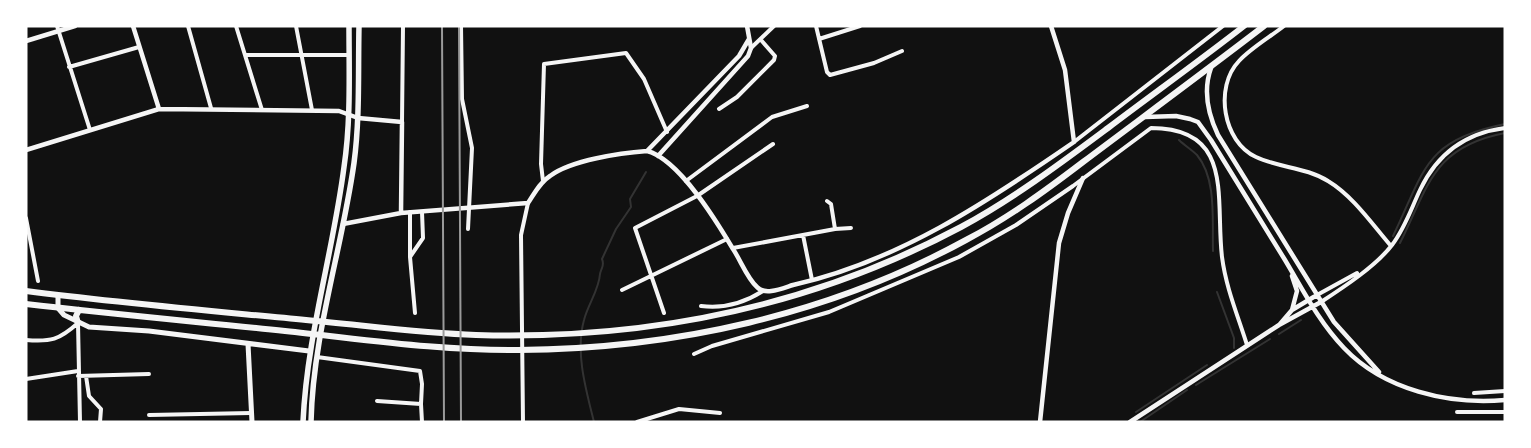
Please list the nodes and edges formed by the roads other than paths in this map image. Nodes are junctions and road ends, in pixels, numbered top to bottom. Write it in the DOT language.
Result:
graph roads {
  1 [pos="75,26"];
  2 [pos="133,26"];
  3 [pos="188,26"];
  4 [pos="236,26"];
  5 [pos="296,26"];
  6 [pos="349,26"];
  7 [pos="359,26"];
  8 [pos="403,26"];
  9 [pos="461,26"];
  10 [pos="747,26"];
  11 [pos="774,26"];
  12 [pos="816,26"];
  13 [pos="860,26"];
  14 [pos="1051,26"];
  15 [pos="1222,26"];
  16 [pos="1236,26"];
  17 [pos="1244,26"];
  18 [pos="1264,26"];
  19 [pos="1284,26"];
  20 [pos="58,29"];
  21 [pos="750,38"];
  22 [pos="1229,38"];
  23 [pos="819,39"];
  24 [pos="761,40"];
  25 [pos="26,41"];
  26 [pos="139,47"];
  27 [pos="751,48"];
  28 [pos="902,51"];
  29 [pos="302,54"];
  30 [pos="245,55"];
  31 [pos="349,55"];
  32 [pos="69,67"];
  33 [pos="1211,67"];
  34 [pos="807,106"];
  35 [pos="211,108"];
  36 [pos="159,109"];
  37 [pos="719,109"];
  38 [pos="262,110"];
  39 [pos="312,110"];
  40 [pos="349,115"];
  41 [pos="1145,117"];
  42 [pos="358,118"];
  43 [pos="402,122"];
  44 [pos="1505,128"];
  45 [pos="90,130"];
  46 [pos="667,132"];
  47 [pos="1074,142"];
  48 [pos="773,144"];
  49 [pos="26,150"];
  50 [pos="647,151"];
  51 [pos="658,156"];
  52 [pos="1083,178"];
  53 [pos="543,181"];
  54 [pos="686,181"];
  55 [pos="697,196"];
  56 [pos="827,201"];
  57 [pos="528,203"];
  58 [pos="471,208"];
  59 [pos="410,212"];
  60 [pos="422,212"];
  61 [pos="401,214"];
  62 [pos="26,218"];
  63 [pos="343,224"];
  64 [pos="835,228"];
  65 [pos="851,228"];
  66 [pos="468,229"];
  67 [pos="802,235"];
  68 [pos="727,239"];
  69 [pos="32,243"];
  70 [pos="26,245"];
  71 [pos="1391,246"];
  72 [pos="733,248"];
  73 [pos="410,257"];
  74 [pos="1287,263"];
  75 [pos="1364,270"];
  76 [pos="652,275"];
  77 [pos="812,280"];
  78 [pos="38,281"];
  79 [pos="622,290"];
  80 [pos="26,291"];
  81 [pos="763,291"];
  82 [pos="58,295"];
  83 [pos="1317,295"];
  84 [pos="1309,300"];
  85 [pos="1321,302"];
  86 [pos="26,304"];
  87 [pos="701,306"];
  88 [pos="1313,307"];
  89 [pos="58,308"];
  90 [pos="79,310"];
  91 [pos="1292,310"];
  92 [pos="415,313"];
  93 [pos="664,313"];
  94 [pos="78,323"];
  95 [pos="1279,324"];
  96 [pos="26,340"];
  97 [pos="248,344"];
  98 [pos="1247,345"];
  99 [pos="309,351"];
  100 [pos="694,354"];
  101 [pos="317,357"];
  102 [pos="78,374"];
  103 [pos="149,374"];
  104 [pos="1382,375"];
  105 [pos="86,376"];
  106 [pos="26,379"];
  107 [pos="1505,391"];
  108 [pos="1474,393"];
  109 [pos="377,400"];
  110 [pos="1505,400"];
  111 [pos="421,404"];
  112 [pos="1456,412"];
  113 [pos="1505,412"];
  114 [pos="251,413"];
  115 [pos="720,413"];
  116 [pos="149,416"];
  117 [pos="80,422"];
  118 [pos="100,422"];
  119 [pos="252,422"];
  120 [pos="303,422"];
  121 [pos="311,422"];
  122 [pos="422,422"];
  123 [pos="523,422"];
  124 [pos="637,422"];
  125 [pos="1040,422"];
  126 [pos="1130,422"];
  1 -- 20 [label="street"];
  2 -- 26 [label="street"];
  3 -- 35 [label="street"];
  4 -- 30 [label="street"];
  5 -- 29 [label="street"];
  6 -- 31 [label="main road"];
  7 -- 42 [label="main road"];
  8 -- 43 [label="street"];
  9 -- 58 [label="street"];
  10 -- 21 [label="street"];
  11 -- 24 [label="street"];
  12 -- 23 [label="street"];
  13 -- 23 [label="street"];
  14 -- 47 [label="street"];
  15 -- 47 [label="street"];
  16 -- 22 [label="street"];
  17 -- 22 [label="highway"];
  18 -- 33 [label="highway"];
  19 -- 71 [label="street"];
  20 -- 25 [label="street"];
  20 -- 32 [label="street"];
  21 -- 27 [label="street"];
  21 -- 46 [label="street"];
  22 -- 82 [label="highway"];
  23 -- 28 [label="street"];
  24 -- 27 [label="street"];
  24 -- 37 [label="street"];
  26 -- 32 [label="street"];
  26 -- 36 [label="street"];
  27 -- 51 [label="street"];
  29 -- 30 [label="street"];
  29 -- 31 [label="street"];
  29 -- 39 [label="street"];
  30 -- 38 [label="street"];
  31 -- 40 [label="main road"];
  32 -- 45 [label="street"];
  33 -- 41 [label="highway"];
  33 -- 83 [label="street"];
  34 -- 54 [label="street"];
  35 -- 36 [label="street"];
  35 -- 38 [label="street"];
  36 -- 45 [label="street"];
  38 -- 39 [label="street"];
  39 -- 40 [label="street"];
  40 -- 42 [label="street"];
  40 -- 99 [label="main road"];
  41 -- 74 [label="street"];
  41 -- 90 [label="highway"];
  42 -- 43 [label="street"];
  42 -- 63 [label="main road"];
  43 -- 61 [label="street"];
  44 -- 71 [label="street"];
  45 -- 49 [label="street"];
  46 -- 50 [label="street"];
  46 -- 53 [label="street"];
  47 -- 77 [label="street"];
  48 -- 55 [label="street"];
  50 -- 51 [label="street"];
  50 -- 53 [label="street"];
  51 -- 54 [label="street"];
  52 -- 98 [label="street"];
  52 -- 100 [label="street"];
  52 -- 125 [label="street"];
  53 -- 57 [label="street"];
  54 -- 55 [label="street"];
  55 -- 68 [label="street"];
  55 -- 76 [label="street"];
  56 -- 64 [label="street"];
  57 -- 58 [label="street"];
  57 -- 123 [label="street"];
  58 -- 60 [label="street"];
  58 -- 66 [label="street"];
  59 -- 60 [label="street"];
  59 -- 61 [label="street"];
  59 -- 73 [label="street"];
  60 -- 73 [label="street"];
  61 -- 63 [label="street"];
  62 -- 69 [label="street"];
  63 -- 101 [label="main road"];
  64 -- 65 [label="street"];
  64 -- 67 [label="street"];
  67 -- 72 [label="street"];
  67 -- 77 [label="street"];
  68 -- 72 [label="street"];
  68 -- 76 [label="street"];
  69 -- 70 [label="street"];
  69 -- 78 [label="street"];
  71 -- 75 [label="street"];
  72 -- 81 [label="street"];
  73 -- 92 [label="street"];
  74 -- 84 [label="street"];
  74 -- 91 [label="street"];
  75 -- 83 [label="street"];
  75 -- 85 [label="street"];
  76 -- 79 [label="street"];
  76 -- 93 [label="street"];
  77 -- 81 [label="street"];
  80 -- 82 [label="highway"];
  81 -- 87 [label="street"];
  82 -- 89 [label="main road"];
  83 -- 84 [label="street"];
  83 -- 85 [label="street"];
  84 -- 88 [label="street"];
  84 -- 91 [label="street"];
  85 -- 88 [label="street"];
  85 -- 104 [label="street"];
  86 -- 89 [label="highway"];
  88 -- 95 [label="street"];
  88 -- 104 [label="street"];
  89 -- 90 [label="highway"];
  89 -- 94 [label="main road"];
  90 -- 94 [label="highway"];
  91 -- 95 [label="street"];
  94 -- 96 [label="street"];
  94 -- 97 [label="main road"];
  94 -- 102 [label="street"];
  95 -- 98 [label="street"];
  97 -- 99 [label="main road"];
  97 -- 114 [label="main road"];
  98 -- 126 [label="street"];
  99 -- 120 [label="main road"];
  101 -- 111 [label="street"];
  101 -- 121 [label="main road"];
  102 -- 105 [label="street"];
  102 -- 106 [label="street"];
  102 -- 117 [label="street"];
  103 -- 105 [label="street"];
  104 -- 110 [label="street"];
  105 -- 118 [label="street"];
  107 -- 108 [label="street"];
  109 -- 111 [label="street"];
  111 -- 122 [label="street"];
  112 -- 113 [label="street"];
  114 -- 116 [label="street"];
  114 -- 119 [label="main road"];
  115 -- 124 [label="street"];
}
